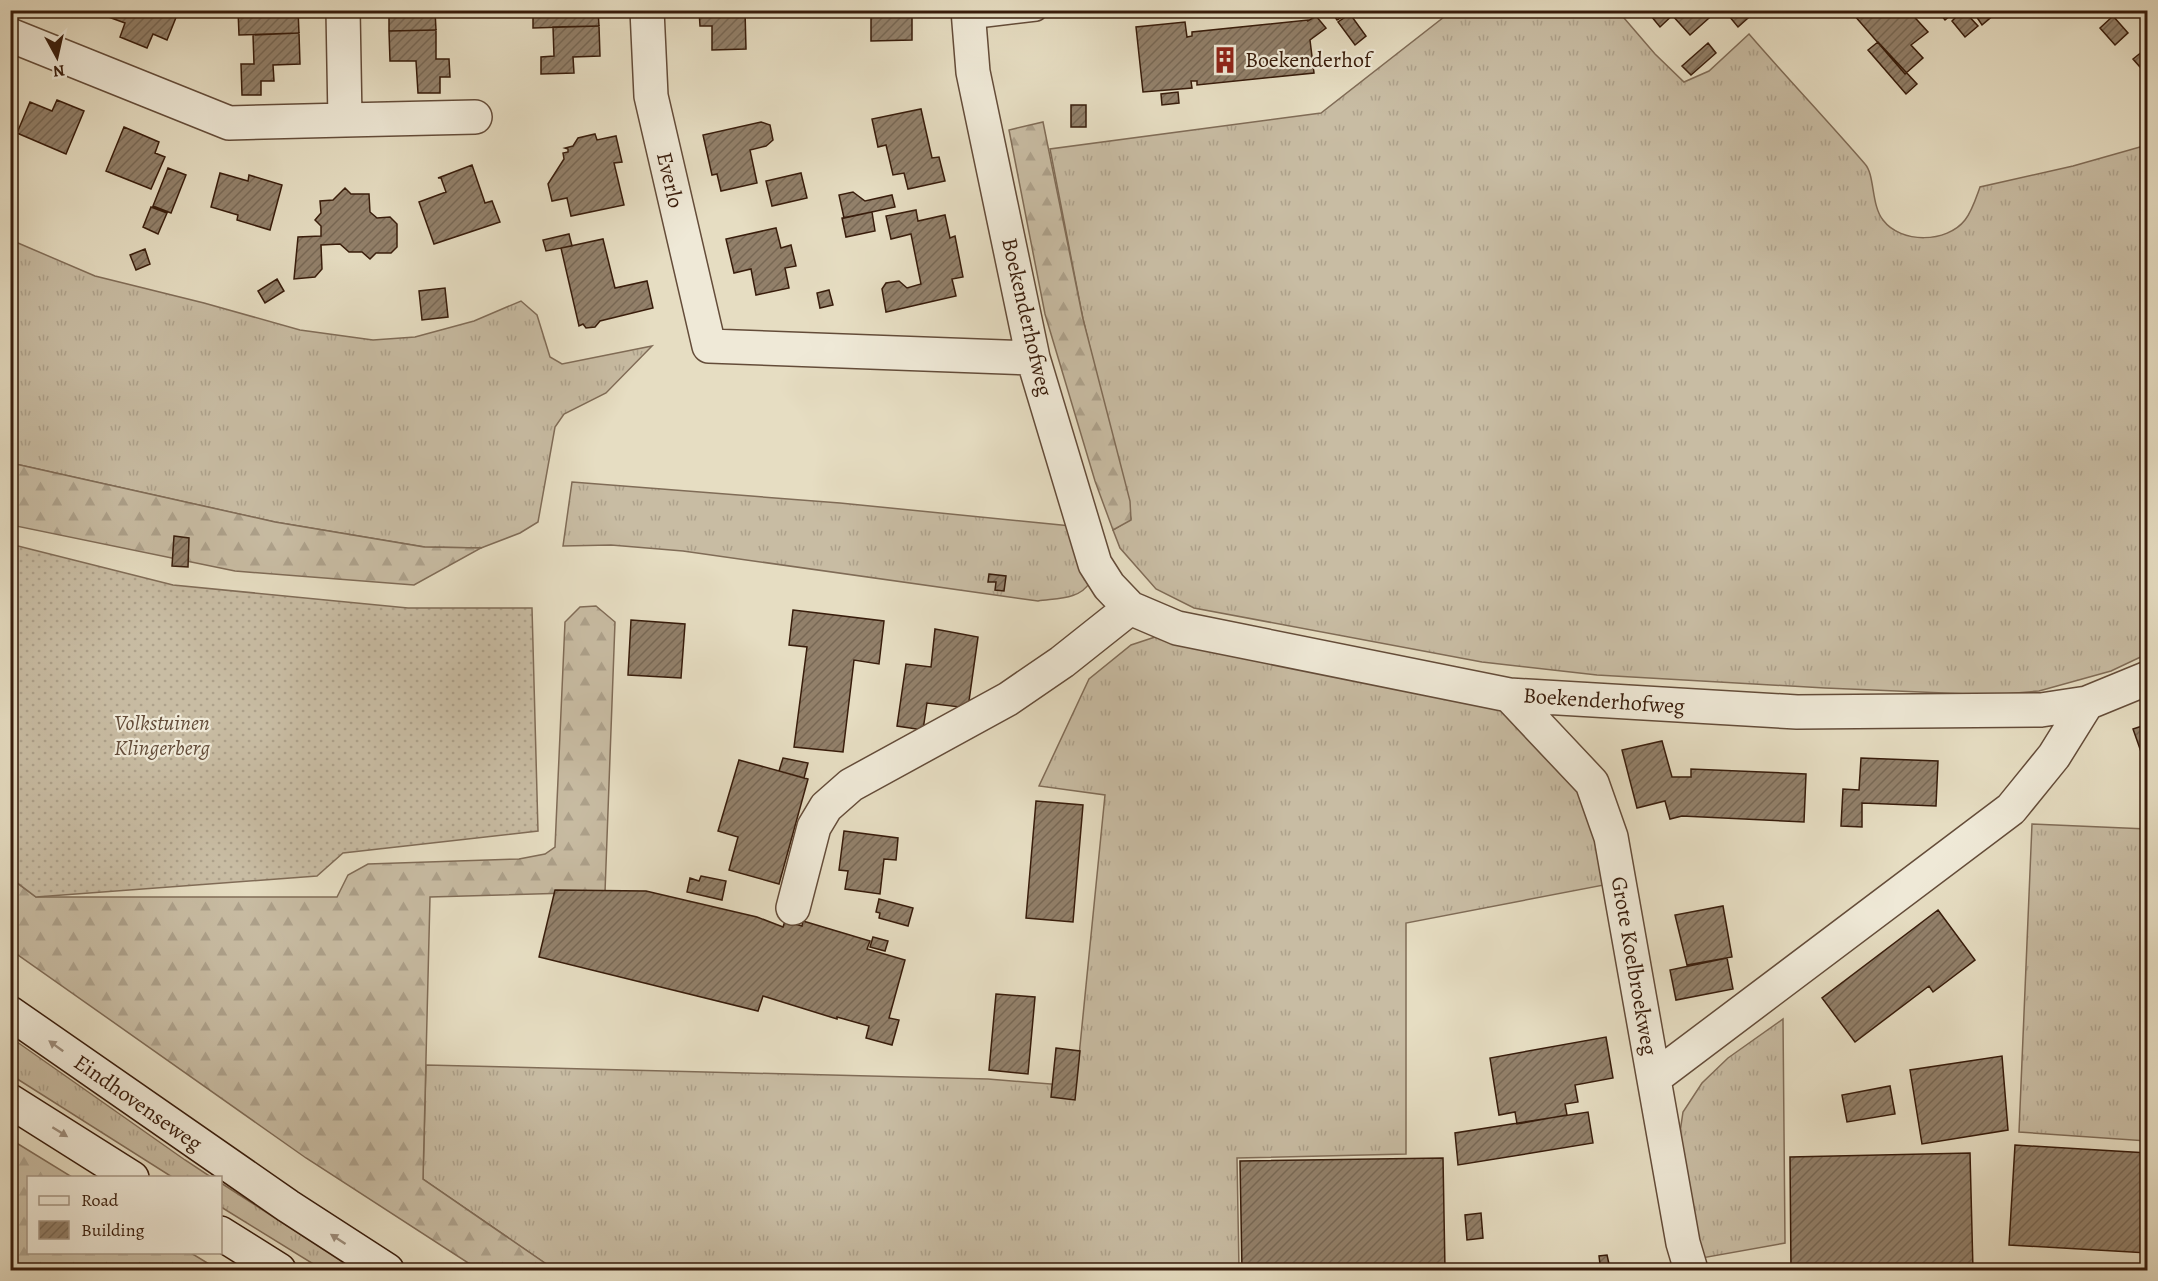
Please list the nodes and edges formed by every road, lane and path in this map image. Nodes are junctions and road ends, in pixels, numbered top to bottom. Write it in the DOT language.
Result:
graph roads {
  1 [pos="343,10"];
  2 [pos="647,10"];
  3 [pos="1036,10"];
  4 [pos="968,14"];
  5 [pos="10,35"];
  6 [pos="475,117"];
  7 [pos="345,120"];
  8 [pos="1033,358"];
  9 [pos="1130,608"];
  10 [pos="2148,678"];
  11 [pos="1509,695"];
  12 [pos="2087,703"];
  13 [pos="793,908"];
  14 [pos="10,1013"];
  15 [pos="1654,1078"];
  16 [pos="10,1101"];
  17 [pos="129,1176"];
  18 [pos="222,1234"];
  19 [pos="279,1270"];
  20 [pos="387,1270"];
  21 [pos="1691,1270"];
  1 -- 7 [label="street"];
  2 -- 8 [label="street, Everlo"];
  3 -- 4 [label="lane"];
  4 -- 8 [label="street, Boekenderhofweg"];
  5 -- 7 [label="street"];
  6 -- 7 [label="street"];
  8 -- 9 [label="street, Boekenderhofweg"];
  9 -- 11 [label="street, Boekenderhofweg"];
  9 -- 13 [label="street"];
  10 -- 12 [label="street, Boekenderhofweg"];
  11 -- 12 [label="street, Boekenderhofweg"];
  11 -- 15 [label="street, Grote Koelbroekweg"];
  12 -- 15 [label="street"];
  20 -- 14 [label="street, Eindhovenseweg, one-way"];
  15 -- 21 [label="street, Grote Koelbroekweg"];
  16 -- 17 [label="street, one-way"];
  18 -- 19 [label="street"];
}
